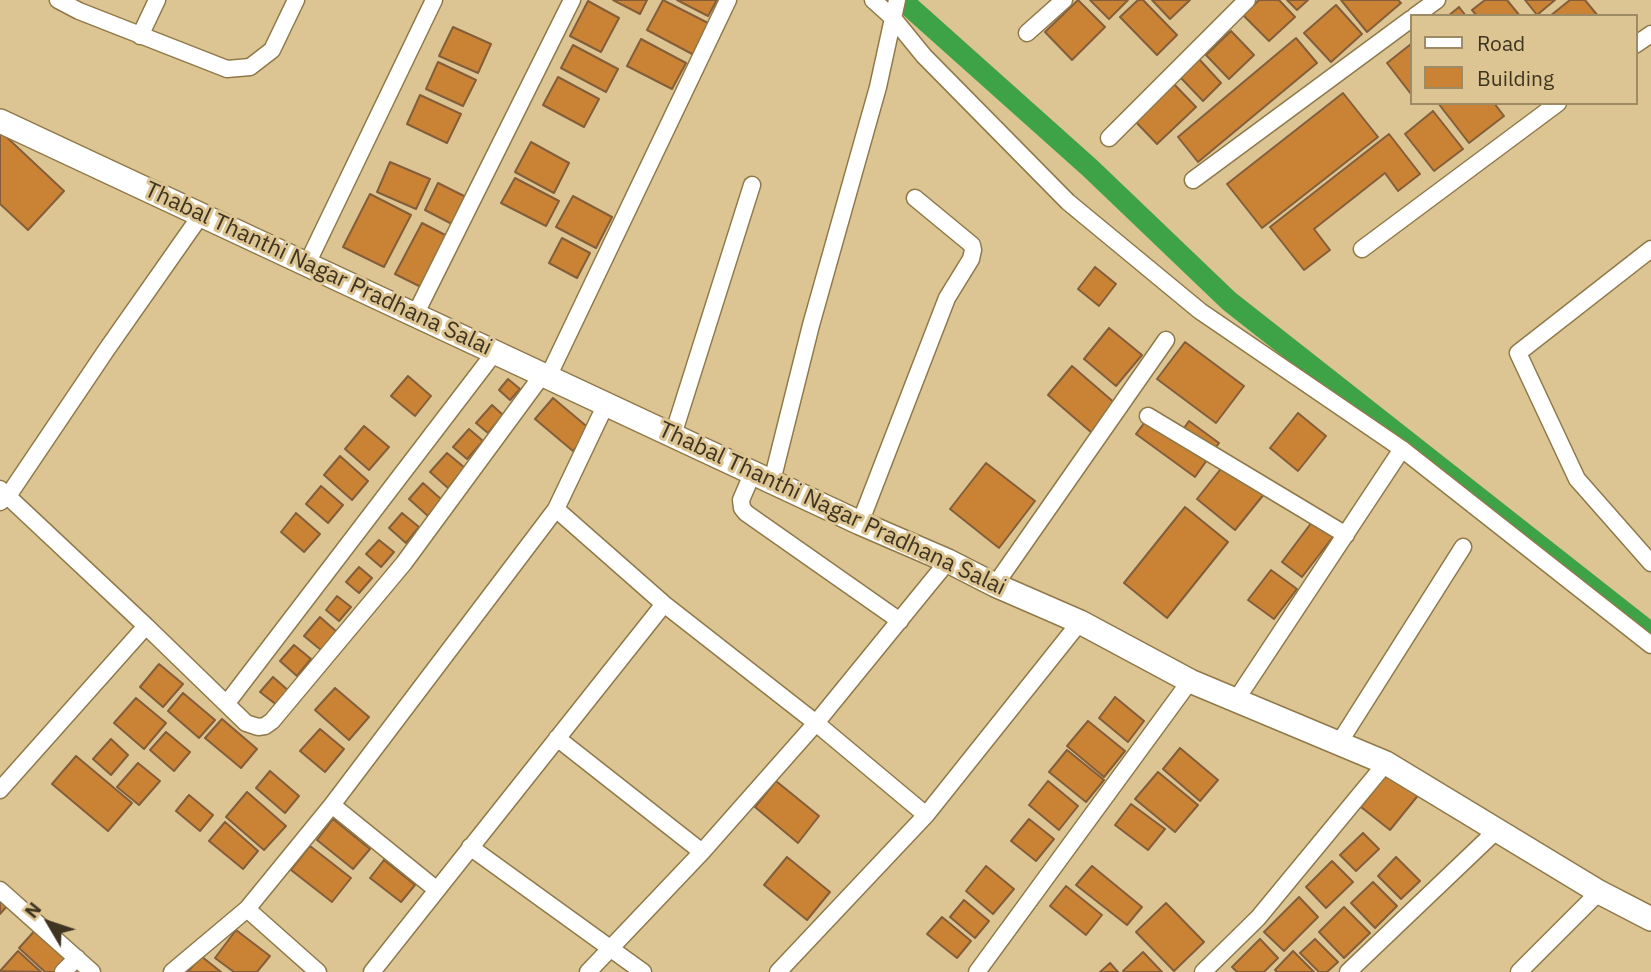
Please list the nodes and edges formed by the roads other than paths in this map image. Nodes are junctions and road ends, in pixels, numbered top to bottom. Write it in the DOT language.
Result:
graph roads {
  1 [pos="58,0"];
  2 [pos="158,0"];
  3 [pos="296,0"];
  4 [pos="434,0"];
  5 [pos="572,0"];
  6 [pos="728,0"];
  7 [pos="873,0"];
  8 [pos="1064,0"];
  9 [pos="1247,0"];
  10 [pos="1437,0"];
  11 [pos="894,11"];
  12 [pos="1417,14"];
  13 [pos="1410,19"];
  14 [pos="1027,33"];
  15 [pos="140,36"];
  16 [pos="1555,105"];
  17 [pos="0,121"];
  18 [pos="1109,138"];
  19 [pos="1193,180"];
  20 [pos="752,185"];
  21 [pos="915,198"];
  22 [pos="201,215"];
  23 [pos="1362,249"];
  24 [pos="1651,249"];
  25 [pos="307,264"];
  26 [pos="415,314"];
  27 [pos="1166,340"];
  28 [pos="495,352"];
  29 [pos="545,375"];
  30 [pos="606,404"];
  31 [pos="1147,416"];
  32 [pos="673,435"];
  33 [pos="1402,449"];
  34 [pos="762,477"];
  35 [pos="3,496"];
  36 [pos="556,509"];
  37 [pos="860,523"];
  38 [pos="1346,535"];
  39 [pos="1463,547"];
  40 [pos="948,561"];
  41 [pos="1651,563"];
  42 [pos="995,585"];
  43 [pos="664,604"];
  44 [pos="900,621"];
  45 [pos="1080,622"];
  46 [pos="146,626"];
  47 [pos="1651,645"];
  48 [pos="1189,681"];
  49 [pos="1236,700"];
  50 [pos="227,703"];
  51 [pos="816,723"];
  52 [pos="557,738"];
  53 [pos="1339,743"];
  54 [pos="1386,763"];
  55 [pos="0,790"];
  56 [pos="332,805"];
  57 [pos="926,815"];
  58 [pos="1498,829"];
  59 [pos="470,847"];
  60 [pos="702,852"];
  61 [pos="0,890"];
  62 [pos="437,890"];
  63 [pos="1599,892"];
  64 [pos="247,909"];
  65 [pos="1651,919"];
  66 [pos="611,947"];
  67 [pos="77,958"];
  68 [pos="63,972"];
  69 [pos="92,972"];
  70 [pos="172,972"];
  71 [pos="318,972"];
  72 [pos="372,972"];
  73 [pos="588,972"];
  74 [pos="643,972"];
  75 [pos="778,972"];
  76 [pos="977,972"];
  77 [pos="1203,972"];
  78 [pos="1348,972"];
  79 [pos="1519,972"];
  1 -- 15 [label="street"];
  2 -- 15 [label="street"];
  3 -- 15 [label="street"];
  4 -- 25 [label="street"];
  5 -- 26 [label="street"];
  6 -- 29 [label="street"];
  7 -- 11 [label="street"];
  8 -- 14 [label="street"];
  9 -- 18 [label="street"];
  10 -- 12 [label="street"];
  11 -- 33 [label="street"];
  11 -- 34 [label="street"];
  13 -- 19 [label="street"];
  16 -- 23 [label="street"];
  17 -- 22 [label="main road, Thabal Thanthi Nagar Pradhana Salai"];
  20 -- 32 [label="street"];
  21 -- 37 [label="street"];
  22 -- 25 [label="main road, Thabal Thanthi Nagar Pradhana Salai"];
  22 -- 35 [label="street"];
  24 -- 41 [label="street"];
  25 -- 26 [label="main road, Thabal Thanthi Nagar Pradhana Salai"];
  26 -- 28 [label="main road, Thabal Thanthi Nagar Pradhana Salai"];
  27 -- 42 [label="street"];
  28 -- 29 [label="main road, Thabal Thanthi Nagar Pradhana Salai"];
  28 -- 50 [label="street"];
  29 -- 30 [label="main road, Thabal Thanthi Nagar Pradhana Salai"];
  29 -- 50 [label="street"];
  30 -- 32 [label="main road, Thabal Thanthi Nagar Pradhana Salai"];
  30 -- 36 [label="street"];
  31 -- 38 [label="street"];
  32 -- 34 [label="main road, Thabal Thanthi Nagar Pradhana Salai"];
  33 -- 38 [label="street"];
  33 -- 47 [label="street"];
  34 -- 37 [label="main road, Thabal Thanthi Nagar Pradhana Salai"];
  34 -- 44 [label="street"];
  35 -- 46 [label="street"];
  36 -- 43 [label="street"];
  36 -- 56 [label="street"];
  37 -- 40 [label="main road, Thabal Thanthi Nagar Pradhana Salai"];
  38 -- 49 [label="street"];
  39 -- 53 [label="street"];
  40 -- 42 [label="main road, Thabal Thanthi Nagar Pradhana Salai"];
  40 -- 44 [label="street"];
  42 -- 45 [label="main road, Thabal Thanthi Nagar Pradhana Salai"];
  43 -- 51 [label="street"];
  43 -- 52 [label="street"];
  44 -- 51 [label="street"];
  45 -- 48 [label="main road, Thabal Thanthi Nagar Pradhana Salai"];
  45 -- 57 [label="street"];
  46 -- 50 [label="street"];
  46 -- 55 [label="street"];
  48 -- 49 [label="main road, Thabal Thanthi Nagar Pradhana Salai"];
  48 -- 76 [label="street"];
  49 -- 53 [label="main road, Thabal Thanthi Nagar Pradhana Salai"];
  51 -- 57 [label="street"];
  51 -- 60 [label="street"];
  52 -- 59 [label="street"];
  52 -- 60 [label="street"];
  53 -- 54 [label="main road, Thabal Thanthi Nagar Pradhana Salai"];
  54 -- 58 [label="main road, Thabal Thanthi Nagar Pradhana Salai"];
  54 -- 77 [label="street"];
  56 -- 62 [label="street"];
  56 -- 64 [label="street"];
  57 -- 75 [label="street"];
  58 -- 63 [label="main road, Thabal Thanthi Nagar Pradhana Salai"];
  58 -- 78 [label="street"];
  59 -- 62 [label="street"];
  59 -- 66 [label="street"];
  60 -- 66 [label="street"];
  61 -- 67 [label="street"];
  62 -- 72 [label="street"];
  63 -- 65 [label="main road, Thabal Thanthi Nagar Pradhana Salai"];
  63 -- 79 [label="street"];
  64 -- 70 [label="street"];
  64 -- 71 [label="street"];
  66 -- 73 [label="street"];
  66 -- 74 [label="street"];
  67 -- 68 [label="street"];
  67 -- 69 [label="street"];
}
